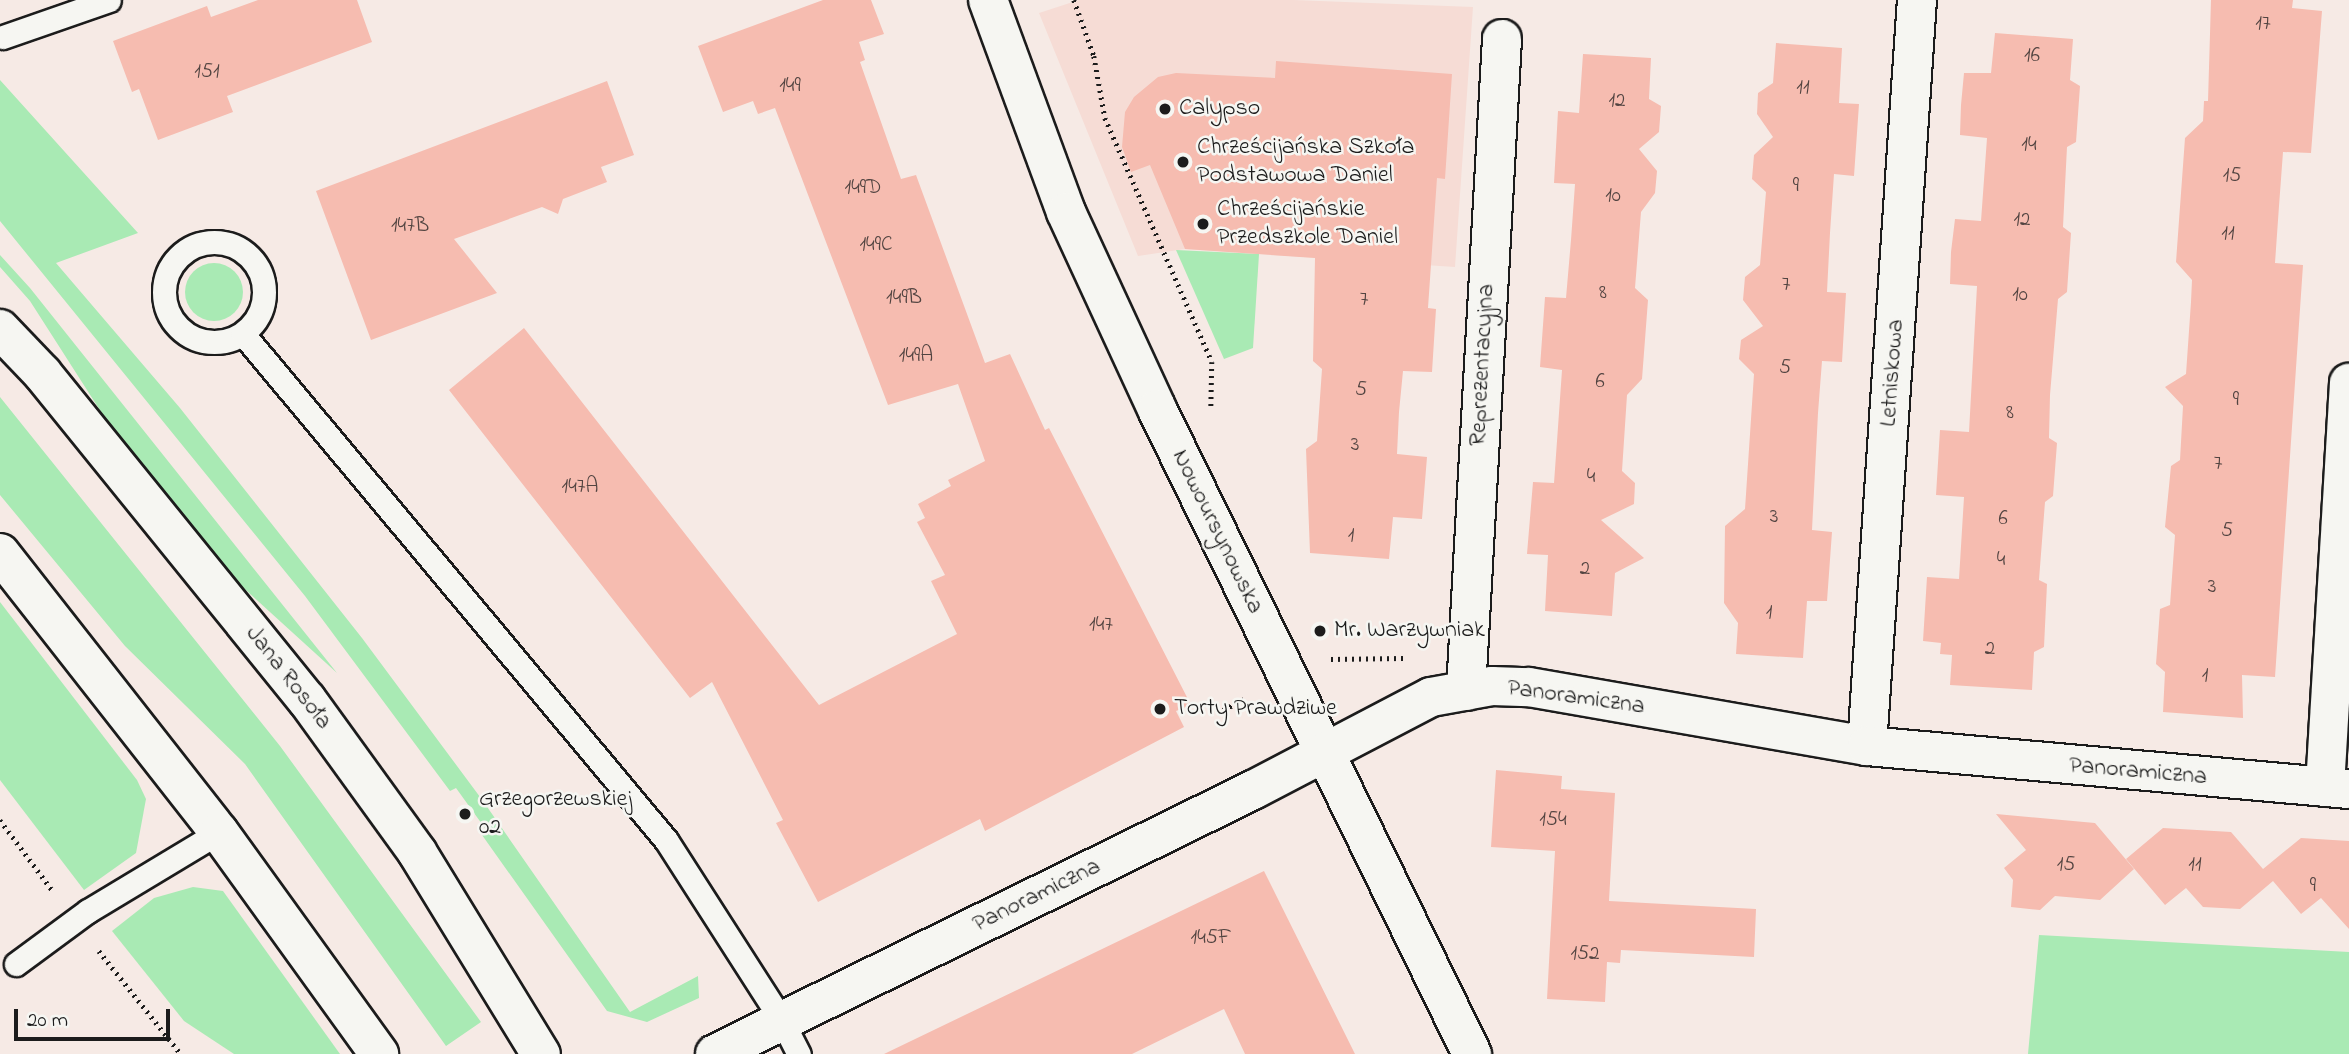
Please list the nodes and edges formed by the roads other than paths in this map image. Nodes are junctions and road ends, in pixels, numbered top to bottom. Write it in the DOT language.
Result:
graph roads {
  1 [pos="109,0"];
  2 [pos="988,0"];
  3 [pos="1917,0"];
  4 [pos="3,37"];
  5 [pos="1503,39"];
  6 [pos="0,329"];
  7 [pos="243,334"];
  8 [pos="2349,383"];
  9 [pos="0,553"];
  10 [pos="1466,691"];
  11 [pos="1867,746"];
  12 [pos="1324,751"];
  13 [pos="2337,788"];
  14 [pos="219,832"];
  15 [pos="16,964"];
  16 [pos="790,1037"];
  17 [pos="379,1054"];
  18 [pos="541,1054"];
  19 [pos="715,1054"];
  20 [pos="1472,1054"];
  1 -- 4 [label="lane"];
  2 -- 12 [label="street, Nowoursynowska"];
  3 -- 11 [label="street, Letniskowa"];
  5 -- 10 [label="street, Reprezentacyjna"];
  6 -- 18 [label="street, Jana Rosoła"];
  7 -- 7 [label="lane"];
  7 -- 16 [label="lane"];
  8 -- 13 [label="street"];
  9 -- 14 [label="street"];
  10 -- 11 [label="street, Panoramiczna"];
  10 -- 12 [label="street, Panoramiczna"];
  11 -- 13 [label="street, Panoramiczna"];
  12 -- 16 [label="street, Panoramiczna"];
  12 -- 20 [label="street, Nowoursynowska"];
  14 -- 15 [label="lane"];
  14 -- 17 [label="street"];
  16 -- 19 [label="street, Panoramiczna"];
}
